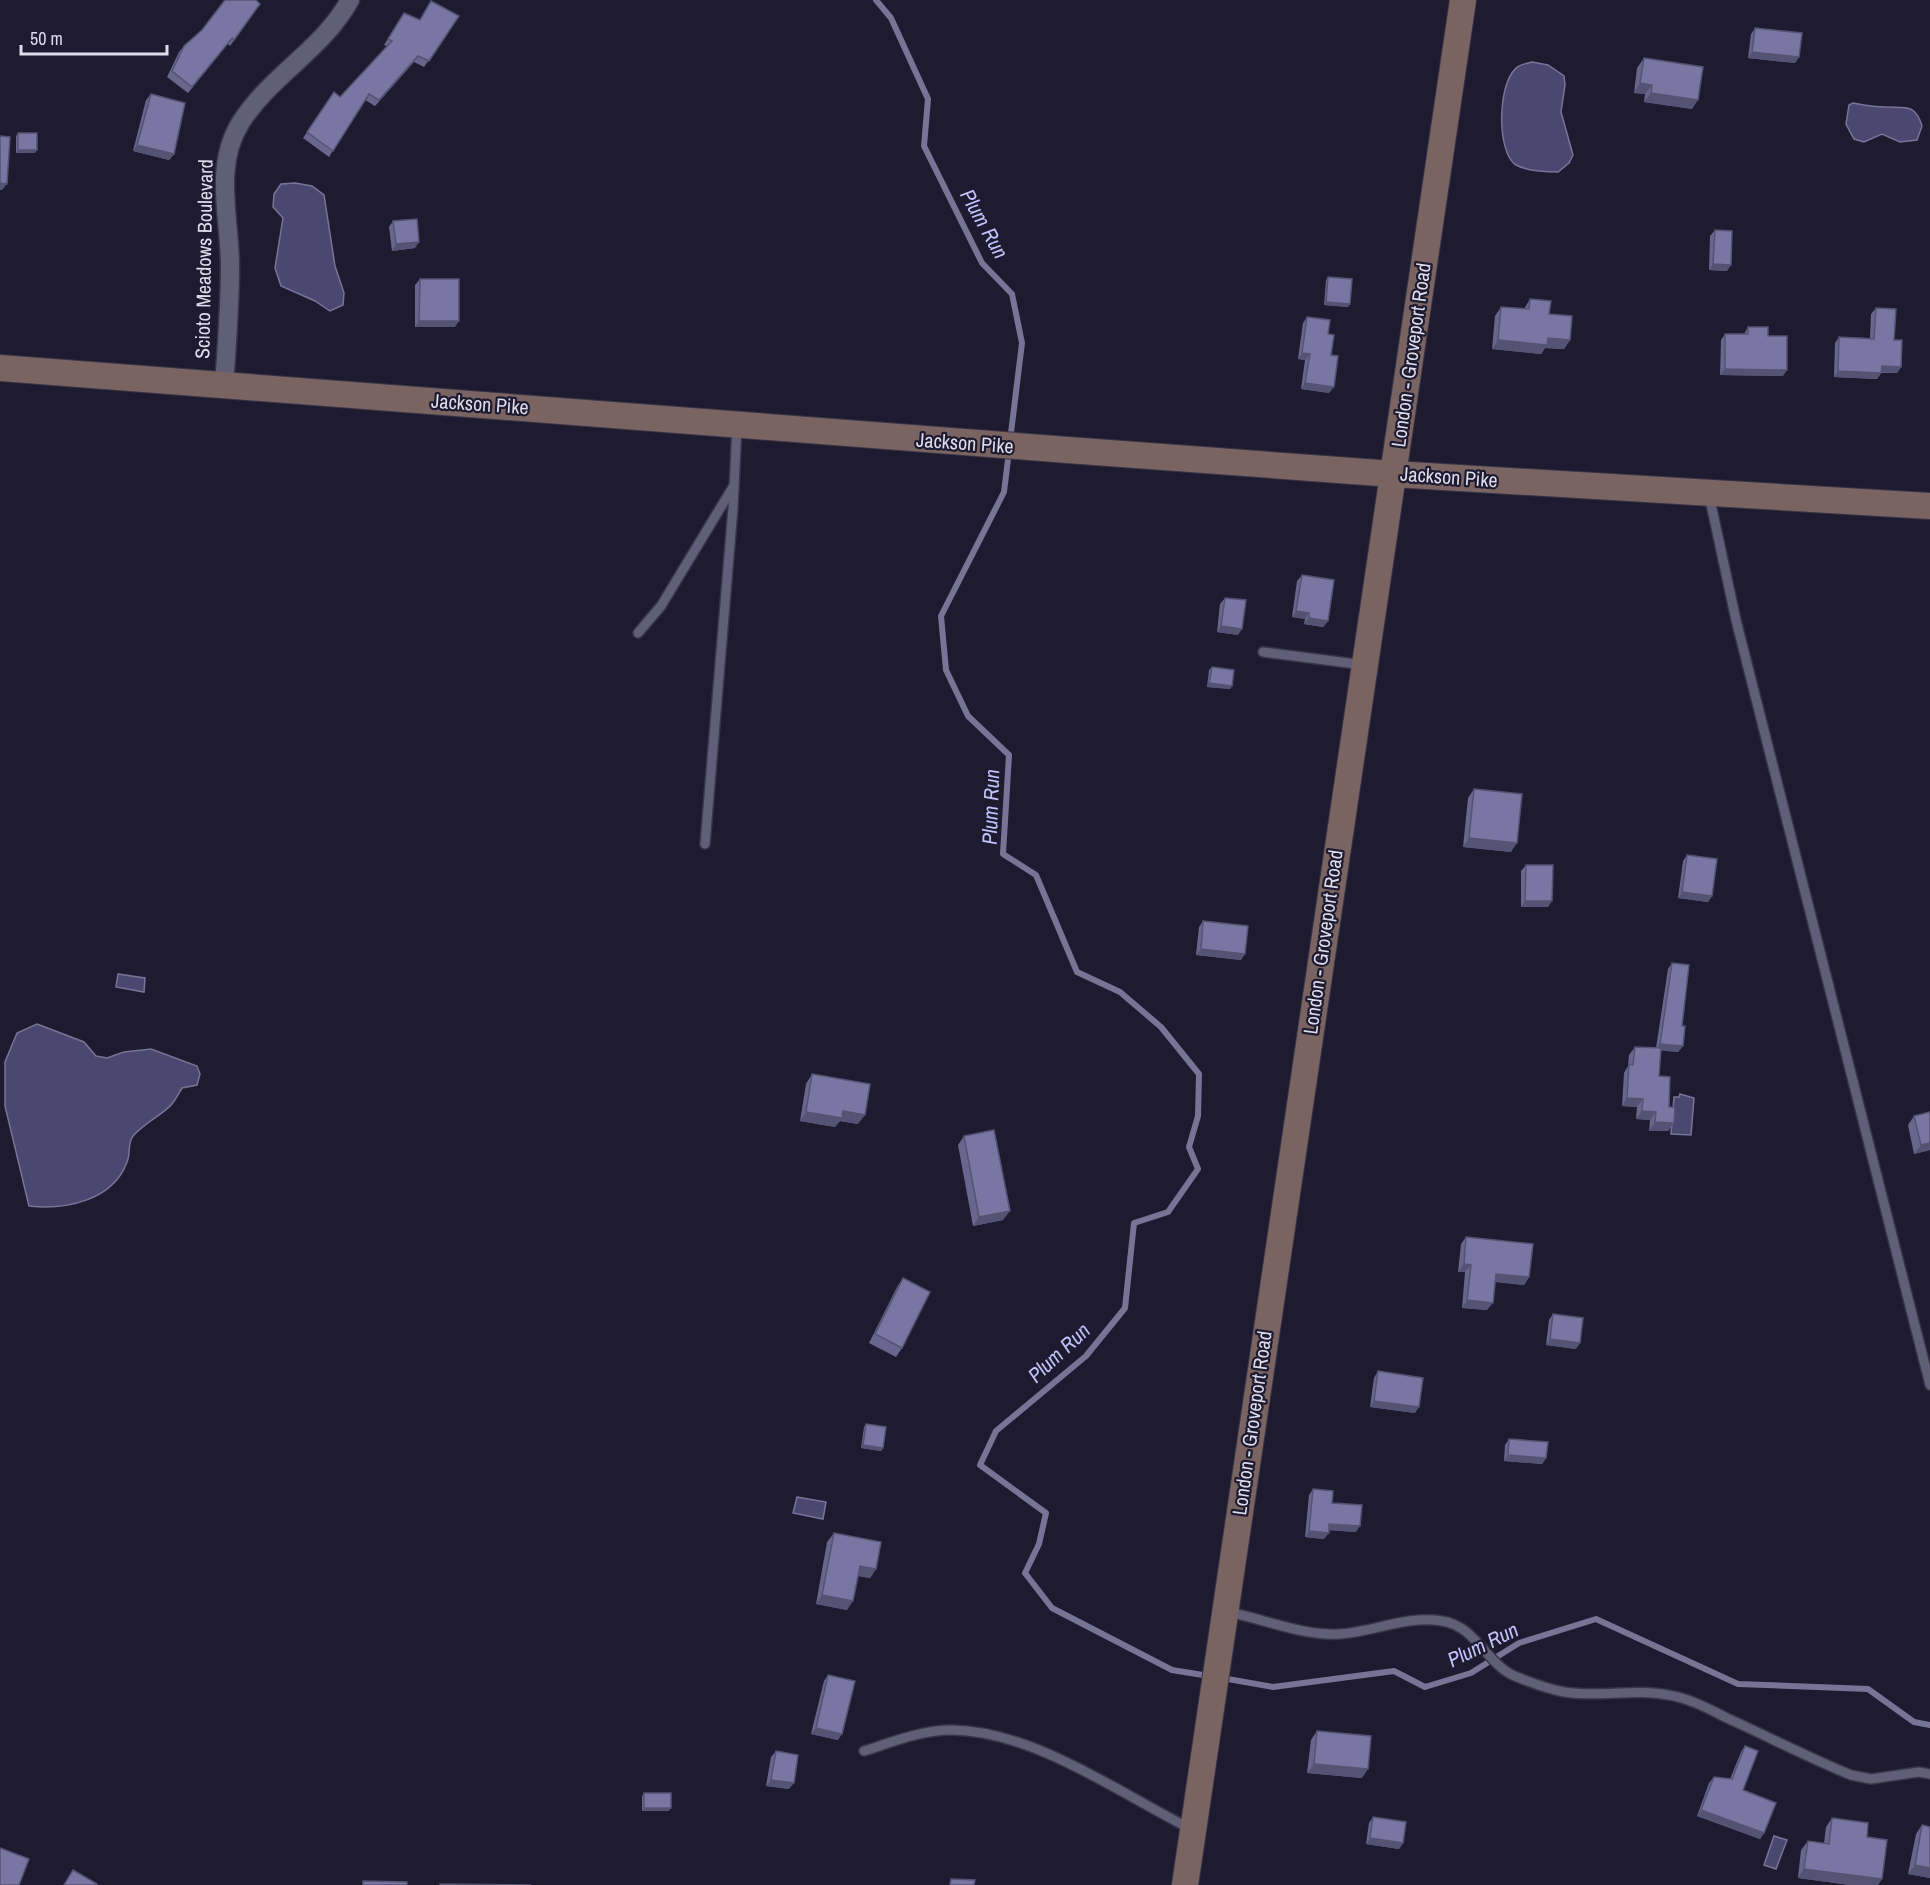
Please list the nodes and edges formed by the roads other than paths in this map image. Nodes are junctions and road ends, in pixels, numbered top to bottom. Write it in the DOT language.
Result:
graph roads {
  1 [pos="350,0"];
  2 [pos="1462,0"];
  3 [pos="0,368"];
  4 [pos="224,385"];
  5 [pos="737,426"];
  6 [pos="1393,474"];
  7 [pos="734,485"];
  8 [pos="1709,493"];
  9 [pos="1930,506"];
  10 [pos="638,633"];
  11 [pos="1263,652"];
  12 [pos="1364,665"];
  13 [pos="705,844"];
  14 [pos="1930,1384"];
  15 [pos="1224,1618"];
  16 [pos="864,1751"];
  17 [pos="1930,1774"];
  18 [pos="1193,1830"];
  19 [pos="1185,1885"];
  1 -- 4 [label="street, Scioto Meadows Boulevard"];
  2 -- 6 [label="main road, London - Groveport Road"];
  3 -- 4 [label="main road, Jackson Pike"];
  4 -- 5 [label="main road, Jackson Pike"];
  5 -- 6 [label="main road, Jackson Pike"];
  5 -- 7 [label="lane"];
  6 -- 8 [label="main road, Jackson Pike"];
  6 -- 12 [label="main road, London - Groveport Road"];
  7 -- 10 [label="lane"];
  7 -- 13 [label="lane"];
  8 -- 9 [label="main road, Jackson Pike"];
  8 -- 14 [label="lane"];
  11 -- 12 [label="lane"];
  12 -- 15 [label="main road, London - Groveport Road"];
  15 -- 17 [label="lane"];
  15 -- 18 [label="main road, London - Groveport Road"];
  16 -- 18 [label="lane"];
  18 -- 19 [label="main road, London - Groveport Road"];
}
